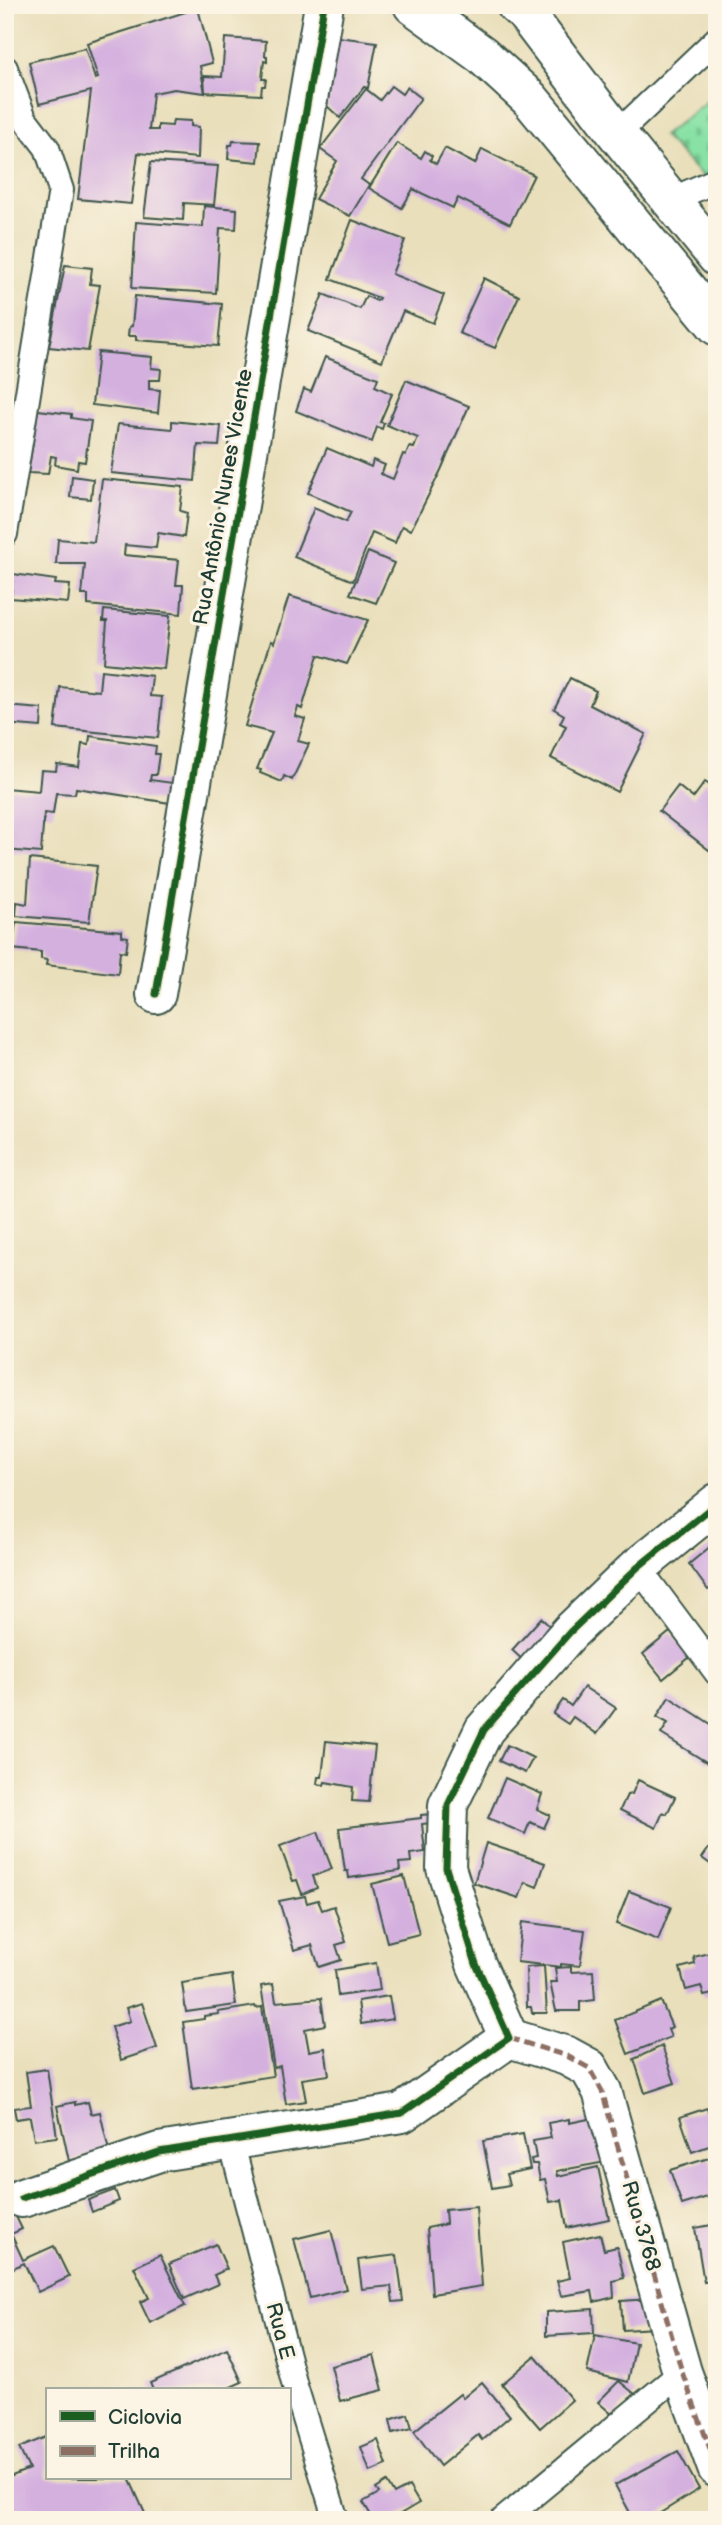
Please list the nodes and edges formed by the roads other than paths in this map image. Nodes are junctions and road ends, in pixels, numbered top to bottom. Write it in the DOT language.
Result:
graph roads {
  1 [pos="324,5"];
  2 [pos="413,5"];
  3 [pos="516,5"];
  4 [pos="717,40"];
  5 [pos="5,68"];
  6 [pos="617,134"];
  7 [pos="717,180"];
  8 [pos="671,200"];
  9 [pos="717,257"];
  10 [pos="717,326"];
  11 [pos="5,534"];
  12 [pos="156,994"];
  13 [pos="717,1503"];
  14 [pos="638,1567"];
  15 [pos="717,1673"];
  16 [pos="509,2038"];
  17 [pos="231,2141"];
  18 [pos="22,2198"];
  19 [pos="682,2372"];
  20 [pos="707,2409"];
  21 [pos="717,2468"];
  22 [pos="336,2520"];
  23 [pos="503,2520"];
  1 -- 12 [label="street, Rua Antônio Nunes Vicente"];
  2 -- 10 [label="street"];
  3 -- 6 [label="street"];
  4 -- 6 [label="lane"];
  5 -- 11 [label="lane"];
  6 -- 8 [label="street"];
  7 -- 8 [label="lane"];
  8 -- 9 [label="street"];
  13 -- 14 [label="street"];
  14 -- 15 [label="lane"];
  14 -- 16 [label="street"];
  16 -- 17 [label="street"];
  16 -- 19 [label="street, Rua 3768"];
  17 -- 18 [label="street"];
  17 -- 22 [label="lane, Rua E"];
  19 -- 20 [label="street, Rua 3768"];
  19 -- 23 [label="lane"];
  20 -- 21 [label="street, Rua 3768"];
}
